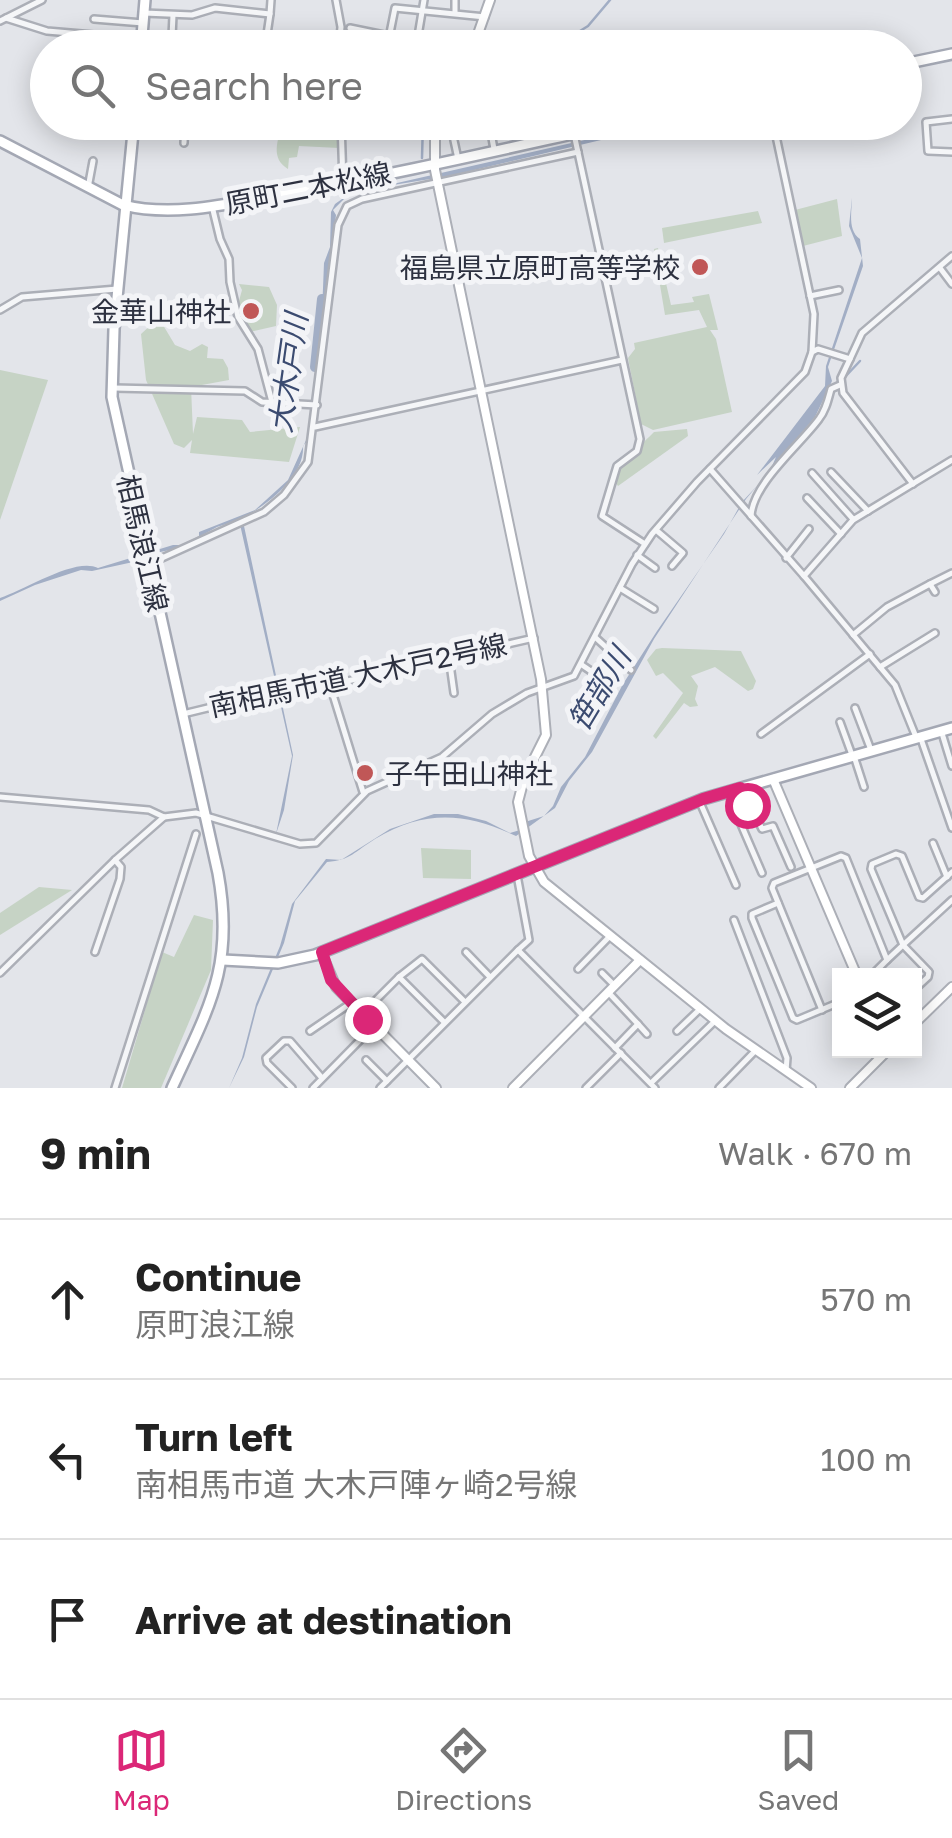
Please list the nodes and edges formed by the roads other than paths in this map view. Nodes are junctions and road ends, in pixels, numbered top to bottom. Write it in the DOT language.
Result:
graph roads {
  1 [pos="42,0"];
  2 [pos="145,0"];
  3 [pos="271,0"];
  4 [pos="336,0"];
  5 [pos="396,0"];
  6 [pos="424,0"];
  7 [pos="455,0"];
  8 [pos="490,0"];
  9 [pos="395,8"];
  10 [pos="424,10"];
  11 [pos="455,13"];
  12 [pos="270,14"];
  13 [pos="173,16"];
  14 [pos="485,17"];
  15 [pos="144,18"];
  16 [pos="3,19"];
  17 [pos="94,19"];
  18 [pos="350,28"];
  19 [pos="43,30"];
  20 [pos="143,30"];
  21 [pos="172,30"];
  22 [pos="268,30"];
  23 [pos="341,30"];
  24 [pos="360,30"];
  25 [pos="390,30"];
  26 [pos="420,30"];
  27 [pos="480,30"];
  28 [pos="952,54"];
  29 [pos="922,60"];
  30 [pos="952,119"];
  31 [pos="132,140"];
  32 [pos="184,140"];
  33 [pos="342,140"];
  34 [pos="435,140"];
  35 [pos="454,140"];
  36 [pos="493,140"];
  37 [pos="553,140"];
  38 [pos="575,140"];
  39 [pos="777,140"];
  40 [pos="0,141"];
  41 [pos="184,143"];
  42 [pos="495,151"];
  43 [pos="578,151"];
  44 [pos="952,152"];
  45 [pos="458,159"];
  46 [pos="93,161"];
  47 [pos="435,167"];
  48 [pos="438,182"];
  49 [pos="344,183"];
  50 [pos="88,188"];
  51 [pos="124,205"];
  52 [pos="212,206"];
  53 [pos="952,256"];
  54 [pos="946,275"];
  55 [pos="117,288"];
  56 [pos="839,290"];
  57 [pos="810,296"];
  58 [pos="0,310"];
  59 [pos="812,352"];
  60 [pos="850,359"];
  61 [pos="622,360"];
  62 [pos="840,385"];
  63 [pos="112,388"];
  64 [pos="483,391"];
  65 [pos="272,402"];
  66 [pos="317,405"];
  67 [pos="315,427"];
  68 [pos="952,460"];
  69 [pos="710,470"];
  70 [pos="812,472"];
  71 [pos="831,472"];
  72 [pos="912,484"];
  73 [pos="807,498"];
  74 [pos="868,512"];
  75 [pos="750,514"];
  76 [pos="854,520"];
  77 [pos="809,529"];
  78 [pos="655,530"];
  79 [pos="841,534"];
  80 [pos="645,544"];
  81 [pos="638,555"];
  82 [pos="147,558"];
  83 [pos="786,558"];
  84 [pos="672,566"];
  85 [pos="655,568"];
  86 [pos="952,573"];
  87 [pos="804,576"];
  88 [pos="930,584"];
  89 [pos="620,588"];
  90 [pos="934,592"];
  91 [pos="654,609"];
  92 [pos="935,633"];
  93 [pos="854,635"];
  94 [pos="534,638"];
  95 [pos="595,638"];
  96 [pos="870,654"];
  97 [pos="449,658"];
  98 [pos="582,665"];
  99 [pos="880,666"];
  100 [pos="631,670"];
  101 [pos="607,682"];
  102 [pos="330,686"];
  103 [pos="542,686"];
  104 [pos="454,694"];
  105 [pos="855,708"];
  106 [pos="182,714"];
  107 [pos="840,722"];
  108 [pos="944,732"];
  109 [pos="761,734"];
  110 [pos="918,737"];
  111 [pos="871,750"];
  112 [pos="853,755"];
  113 [pos="952,766"];
  114 [pos="772,779"];
  115 [pos="741,787"];
  116 [pos="864,787"];
  117 [pos="364,793"];
  118 [pos="0,797"];
  119 [pos="699,800"];
  120 [pos="205,816"];
  121 [pos="164,818"];
  122 [pos="952,828"];
  123 [pos="196,834"];
  124 [pos="933,843"];
  125 [pos="115,860"];
  126 [pos="532,866"];
  127 [pos="791,867"];
  128 [pos="810,868"];
  129 [pos="517,872"];
  130 [pos="762,872"];
  131 [pos="950,874"];
  132 [pos="736,886"];
  133 [pos="952,900"];
  134 [pos="778,903"];
  135 [pos="734,920"];
  136 [pos="610,936"];
  137 [pos="903,945"];
  138 [pos="518,950"];
  139 [pos="95,952"];
  140 [pos="322,952"];
  141 [pos="466,952"];
  142 [pos="223,960"];
  143 [pos="640,960"];
  144 [pos="887,960"];
  145 [pos="852,968"];
  146 [pos="879,968"];
  147 [pos="578,969"];
  148 [pos="0,973"];
  149 [pos="602,973"];
  150 [pos="490,976"];
  151 [pos="399,977"];
  152 [pos="922,983"];
  153 [pos="952,987"];
  154 [pos="612,989"];
  155 [pos="464,1001"];
  156 [pos="351,1003"];
  157 [pos="832,1006"];
  158 [pos="700,1009"];
  159 [pos="822,1010"];
  160 [pos="362,1014"];
  161 [pos="584,1017"];
  162 [pos="922,1017"];
  163 [pos="715,1021"];
  164 [pos="444,1022"];
  165 [pos="638,1024"];
  166 [pos="374,1026"];
  167 [pos="310,1031"];
  168 [pos="677,1031"];
  169 [pos="648,1034"];
  170 [pos="618,1051"];
  171 [pos="756,1051"];
  172 [pos="880,1058"];
  173 [pos="366,1060"];
  174 [pos="408,1060"];
  175 [pos="786,1071"];
  176 [pos="322,1078"];
  177 [pos="387,1081"];
  178 [pos="652,1084"];
  179 [pos="116,1088"];
  180 [pos="172,1088"];
  181 [pos="292,1088"];
  182 [pos="313,1088"];
  183 [pos="380,1088"];
  184 [pos="436,1088"];
  185 [pos="513,1088"];
  186 [pos="586,1088"];
  187 [pos="642,1088"];
  188 [pos="719,1088"];
  189 [pos="810,1088"];
  190 [pos="850,1088"];
  1 -- 16 [label="street"];
  2 -- 15 [label="main road"];
  3 -- 12 [label="street"];
  4 -- 23 [label="street"];
  5 -- 9 [label="street"];
  6 -- 10 [label="street"];
  7 -- 11 [label="street"];
  8 -- 14 [label="street"];
  9 -- 10 [label="street"];
  9 -- 25 [label="street"];
  10 -- 11 [label="street"];
  10 -- 26 [label="street"];
  11 -- 14 [label="street"];
  12 -- 13 [label="street"];
  12 -- 22 [label="street"];
  13 -- 15 [label="street"];
  13 -- 21 [label="street"];
  14 -- 27 [label="street"];
  15 -- 17 [label="street"];
  15 -- 20 [label="main road"];
  16 -- 19 [label="street"];
  18 -- 24 [label="street"];
  28 -- 29 [label="main road"];
  30 -- 44 [label="street"];
  31 -- 51 [label="main road, 相馬浪江線"];
  32 -- 41 [label="street"];
  33 -- 49 [label="street"];
  34 -- 47 [label="street"];
  35 -- 45 [label="street"];
  36 -- 42 [label="street"];
  37 -- 42 [label="main road, 原町二本松線"];
  38 -- 43 [label="street"];
  39 -- 57 [label="street"];
  40 -- 50 [label="main road, 原町二本松線"];
  42 -- 45 [label="main road, 原町二本松線"];
  43 -- 48 [label="street"];
  43 -- 61 [label="street"];
  45 -- 47 [label="main road, 原町二本松線"];
  46 -- 50 [label="street"];
  47 -- 48 [label="street"];
  47 -- 49 [label="main road, 原町二本松線"];
  48 -- 64 [label="street"];
  48 -- 66 [label="street"];
  49 -- 52 [label="main road, 原町二本松線"];
  50 -- 51 [label="main road, 原町二本松線"];
  51 -- 52 [label="main road, 原町二本松線"];
  51 -- 55 [label="main road, 相馬浪江線"];
  52 -- 65 [label="street"];
  53 -- 54 [label="street"];
  54 -- 60 [label="street"];
  55 -- 58 [label="street"];
  55 -- 63 [label="main road, 相馬浪江線"];
  56 -- 57 [label="street"];
  57 -- 59 [label="street"];
  59 -- 60 [label="street"];
  59 -- 69 [label="street"];
  60 -- 62 [label="street"];
  61 -- 64 [label="street"];
  61 -- 80 [label="street"];
  62 -- 72 [label="street"];
  62 -- 75 [label="street"];
  63 -- 65 [label="street"];
  63 -- 82 [label="main road, 相馬浪江線"];
  64 -- 67 [label="street"];
  64 -- 94 [label="street"];
  65 -- 66 [label="street"];
  66 -- 67 [label="street"];
  67 -- 82 [label="street"];
  68 -- 72 [label="street"];
  69 -- 75 [label="street"];
  69 -- 78 [label="street"];
  70 -- 76 [label="street"];
  71 -- 74 [label="street"];
  72 -- 74 [label="street"];
  73 -- 79 [label="street"];
  74 -- 76 [label="street"];
  75 -- 83 [label="street"];
  76 -- 79 [label="street"];
  77 -- 83 [label="street"];
  78 -- 80 [label="street"];
  78 -- 84 [label="street"];
  79 -- 87 [label="street"];
  80 -- 81 [label="street"];
  81 -- 85 [label="street"];
  81 -- 89 [label="street"];
  82 -- 106 [label="main road, 相馬浪江線"];
  83 -- 87 [label="street"];
  86 -- 88 [label="street"];
  87 -- 93 [label="street"];
  88 -- 90 [label="street"];
  88 -- 93 [label="street"];
  89 -- 91 [label="street"];
  89 -- 95 [label="street"];
  92 -- 99 [label="street"];
  93 -- 96 [label="street"];
  94 -- 97 [label="street, 南相馬市道 大木戸2号線"];
  94 -- 103 [label="street"];
  95 -- 98 [label="street"];
  95 -- 100 [label="street"];
  96 -- 99 [label="street"];
  96 -- 109 [label="street"];
  97 -- 102 [label="street, 南相馬市道 大木戸2号線"];
  97 -- 104 [label="street"];
  98 -- 101 [label="street"];
  98 -- 103 [label="street"];
  99 -- 110 [label="street"];
  102 -- 106 [label="street, 南相馬市道 大木戸2号線"];
  102 -- 117 [label="street"];
  103 -- 117 [label="street"];
  103 -- 126 [label="street"];
  105 -- 111 [label="street"];
  106 -- 120 [label="main road, 相馬浪江線"];
  107 -- 112 [label="street"];
  108 -- 110 [label="main road"];
  108 -- 113 [label="street"];
  110 -- 111 [label="main road"];
  110 -- 122 [label="street"];
  111 -- 112 [label="main road"];
  112 -- 114 [label="main road"];
  112 -- 116 [label="street"];
  114 -- 115 [label="main road"];
  114 -- 128 [label="street"];
  115 -- 119 [label="main road"];
  115 -- 127 [label="street"];
  115 -- 130 [label="street"];
  117 -- 120 [label="street"];
  118 -- 121 [label="street"];
  119 -- 126 [label="main road"];
  119 -- 132 [label="street"];
  120 -- 121 [label="street"];
  120 -- 142 [label="main road, 相馬浪江線"];
  121 -- 125 [label="street"];
  123 -- 179 [label="street"];
  124 -- 131 [label="street"];
  125 -- 139 [label="street"];
  125 -- 148 [label="street"];
  126 -- 129 [label="main road"];
  126 -- 136 [label="street"];
  128 -- 134 [label="street"];
  128 -- 144 [label="street"];
  128 -- 145 [label="street"];
  129 -- 138 [label="street"];
  129 -- 140 [label="main road"];
  131 -- 137 [label="street"];
  133 -- 137 [label="street"];
  134 -- 159 [label="street"];
  134 -- 159 [label="street"];
  135 -- 175 [label="street"];
  136 -- 143 [label="street"];
  136 -- 147 [label="street"];
  137 -- 144 [label="street"];
  137 -- 152 [label="street"];
  138 -- 150 [label="street"];
  138 -- 161 [label="street"];
  140 -- 142 [label="main road"];
  140 -- 156 [label="street"];
  141 -- 150 [label="street"];
  142 -- 180 [label="main road, 相馬浪江線"];
  143 -- 154 [label="street"];
  143 -- 158 [label="street"];
  144 -- 146 [label="street"];
  149 -- 154 [label="street"];
  150 -- 155 [label="street"];
  151 -- 155 [label="street"];
  151 -- 160 [label="street"];
  151 -- 164 [label="street"];
  153 -- 162 [label="street"];
  154 -- 161 [label="street"];
  154 -- 165 [label="street"];
  155 -- 164 [label="street"];
  156 -- 160 [label="street"];
  156 -- 167 [label="street"];
  157 -- 159 [label="street"];
  158 -- 163 [label="street"];
  158 -- 168 [label="street"];
  160 -- 166 [label="street"];
  161 -- 170 [label="street"];
  161 -- 185 [label="street"];
  163 -- 171 [label="street"];
  163 -- 178 [label="street"];
  164 -- 174 [label="street"];
  165 -- 169 [label="street"];
  165 -- 170 [label="street"];
  166 -- 174 [label="street"];
  166 -- 176 [label="street"];
  170 -- 178 [label="street"];
  170 -- 186 [label="street"];
  171 -- 175 [label="street"];
  171 -- 188 [label="street"];
  172 -- 190 [label="street"];
  173 -- 177 [label="street"];
  174 -- 177 [label="street"];
  174 -- 184 [label="street"];
  175 -- 189 [label="street"];
  176 -- 181 [label="street"];
  176 -- 182 [label="street"];
  177 -- 183 [label="street"];
  178 -- 187 [label="street"];
}
